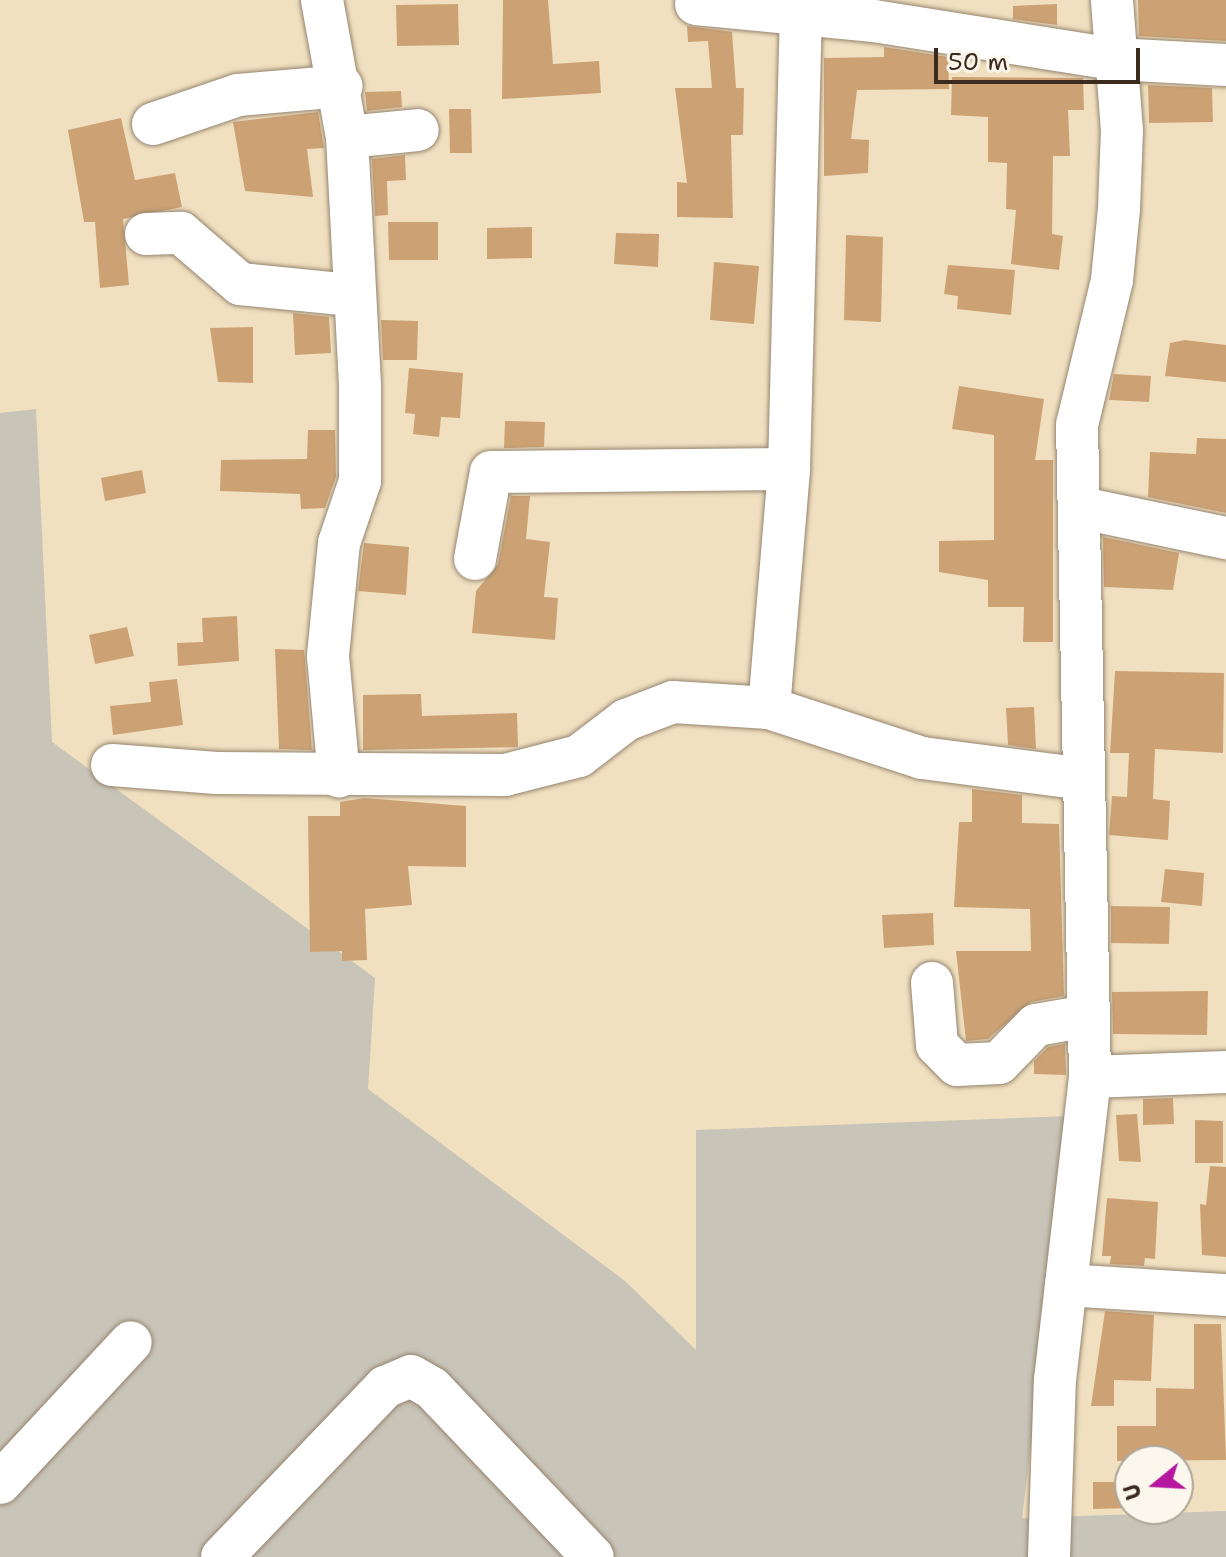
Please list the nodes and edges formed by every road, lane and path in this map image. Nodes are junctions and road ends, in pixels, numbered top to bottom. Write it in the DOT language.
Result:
graph roads {
  1 [pos="322,0"];
  2 [pos="1112,0"];
  3 [pos="696,4"];
  4 [pos="801,14"];
  5 [pos="1115,59"];
  6 [pos="1226,65"];
  7 [pos="342,86"];
  8 [pos="153,124"];
  9 [pos="418,130"];
  10 [pos="347,137"];
  11 [pos="146,234"];
  12 [pos="352,295"];
  13 [pos="789,469"];
  14 [pos="1082,508"];
  15 [pos="1226,538"];
  16 [pos="475,559"];
  17 [pos="769,708"];
  18 [pos="112,765"];
  19 [pos="339,776"];
  20 [pos="1084,779"];
  21 [pos="932,983"];
  22 [pos="1088,1016"];
  23 [pos="1226,1072"];
  24 [pos="1090,1077"];
  25 [pos="1066,1285"];
  26 [pos="1226,1295"];
  27 [pos="131,1342"];
  28 [pos="0,1483"];
  29 [pos="222,1557"];
  30 [pos="593,1557"];
  31 [pos="1049,1557"];
  1 -- 7 [label="street"];
  2 -- 5 [label="street"];
  3 -- 4 [label="street"];
  4 -- 5 [label="street"];
  4 -- 13 [label="street"];
  5 -- 6 [label="street"];
  5 -- 14 [label="street"];
  7 -- 8 [label="street"];
  7 -- 10 [label="street"];
  9 -- 10 [label="street"];
  10 -- 12 [label="street"];
  11 -- 12 [label="street"];
  12 -- 19 [label="street"];
  13 -- 16 [label="street"];
  13 -- 17 [label="street"];
  14 -- 15 [label="street"];
  14 -- 20 [label="street"];
  17 -- 19 [label="street"];
  17 -- 20 [label="street"];
  18 -- 19 [label="street"];
  20 -- 22 [label="street"];
  21 -- 22 [label="street"];
  22 -- 24 [label="street"];
  23 -- 24 [label="street"];
  24 -- 25 [label="street"];
  25 -- 26 [label="street"];
  25 -- 31 [label="street"];
  27 -- 28 [label="street"];
  29 -- 30 [label="street"];
}
